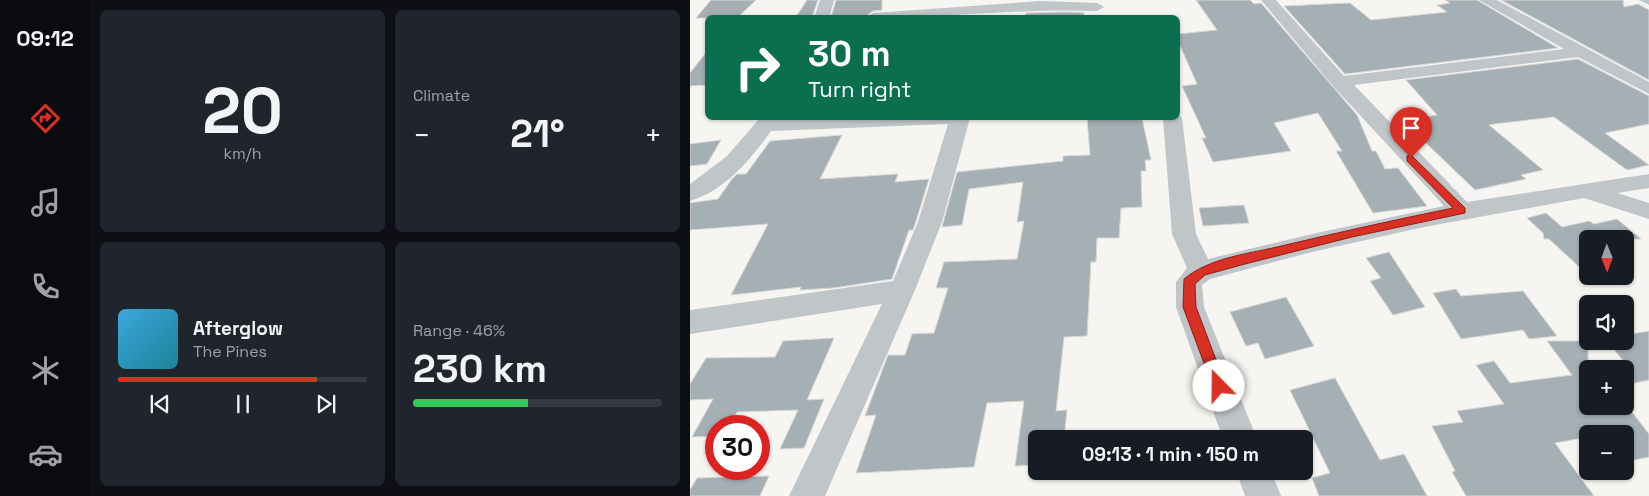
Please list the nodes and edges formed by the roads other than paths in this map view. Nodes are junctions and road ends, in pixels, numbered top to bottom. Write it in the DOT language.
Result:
graph roads {
  1 [pos="827,0"];
  2 [pos="1486,0"];
  3 [pos="1274,1"];
  4 [pos="1098,8"];
  5 [pos="822,15"];
  6 [pos="909,15"];
  7 [pos="1579,52"];
  8 [pos="1339,82"];
  9 [pos="1649,90"];
  10 [pos="828,120"];
  11 [pos="959,120"];
  12 [pos="1172,120"];
  13 [pos="766,121"];
  14 [pos="1647,187"];
  15 [pos="1587,191"];
  16 [pos="690,193"];
  17 [pos="1461,210"];
  18 [pos="1649,211"];
  19 [pos="1202,271"];
  20 [pos="902,290"];
  21 [pos="690,322"];
  22 [pos="1237,430"];
  23 [pos="1257,480"];
  24 [pos="806,496"];
  25 [pos="1263,496"];
  1 -- 5 [label="street"];
  2 -- 7 [label="street"];
  3 -- 8 [label="street"];
  4 -- 6 [label="street"];
  7 -- 8 [label="street"];
  7 -- 9 [label="street"];
  8 -- 17 [label="street"];
  10 -- 13 [label="street"];
  11 -- 20 [label="street"];
  12 -- 19 [label="street"];
  13 -- 16 [label="street"];
  14 -- 15 [label="street"];
  15 -- 17 [label="street"];
  15 -- 18 [label="street"];
  17 -- 19 [label="street"];
  19 -- 22 [label="street"];
  20 -- 21 [label="street"];
  20 -- 24 [label="street"];
  23 -- 25 [label="street"];
}
